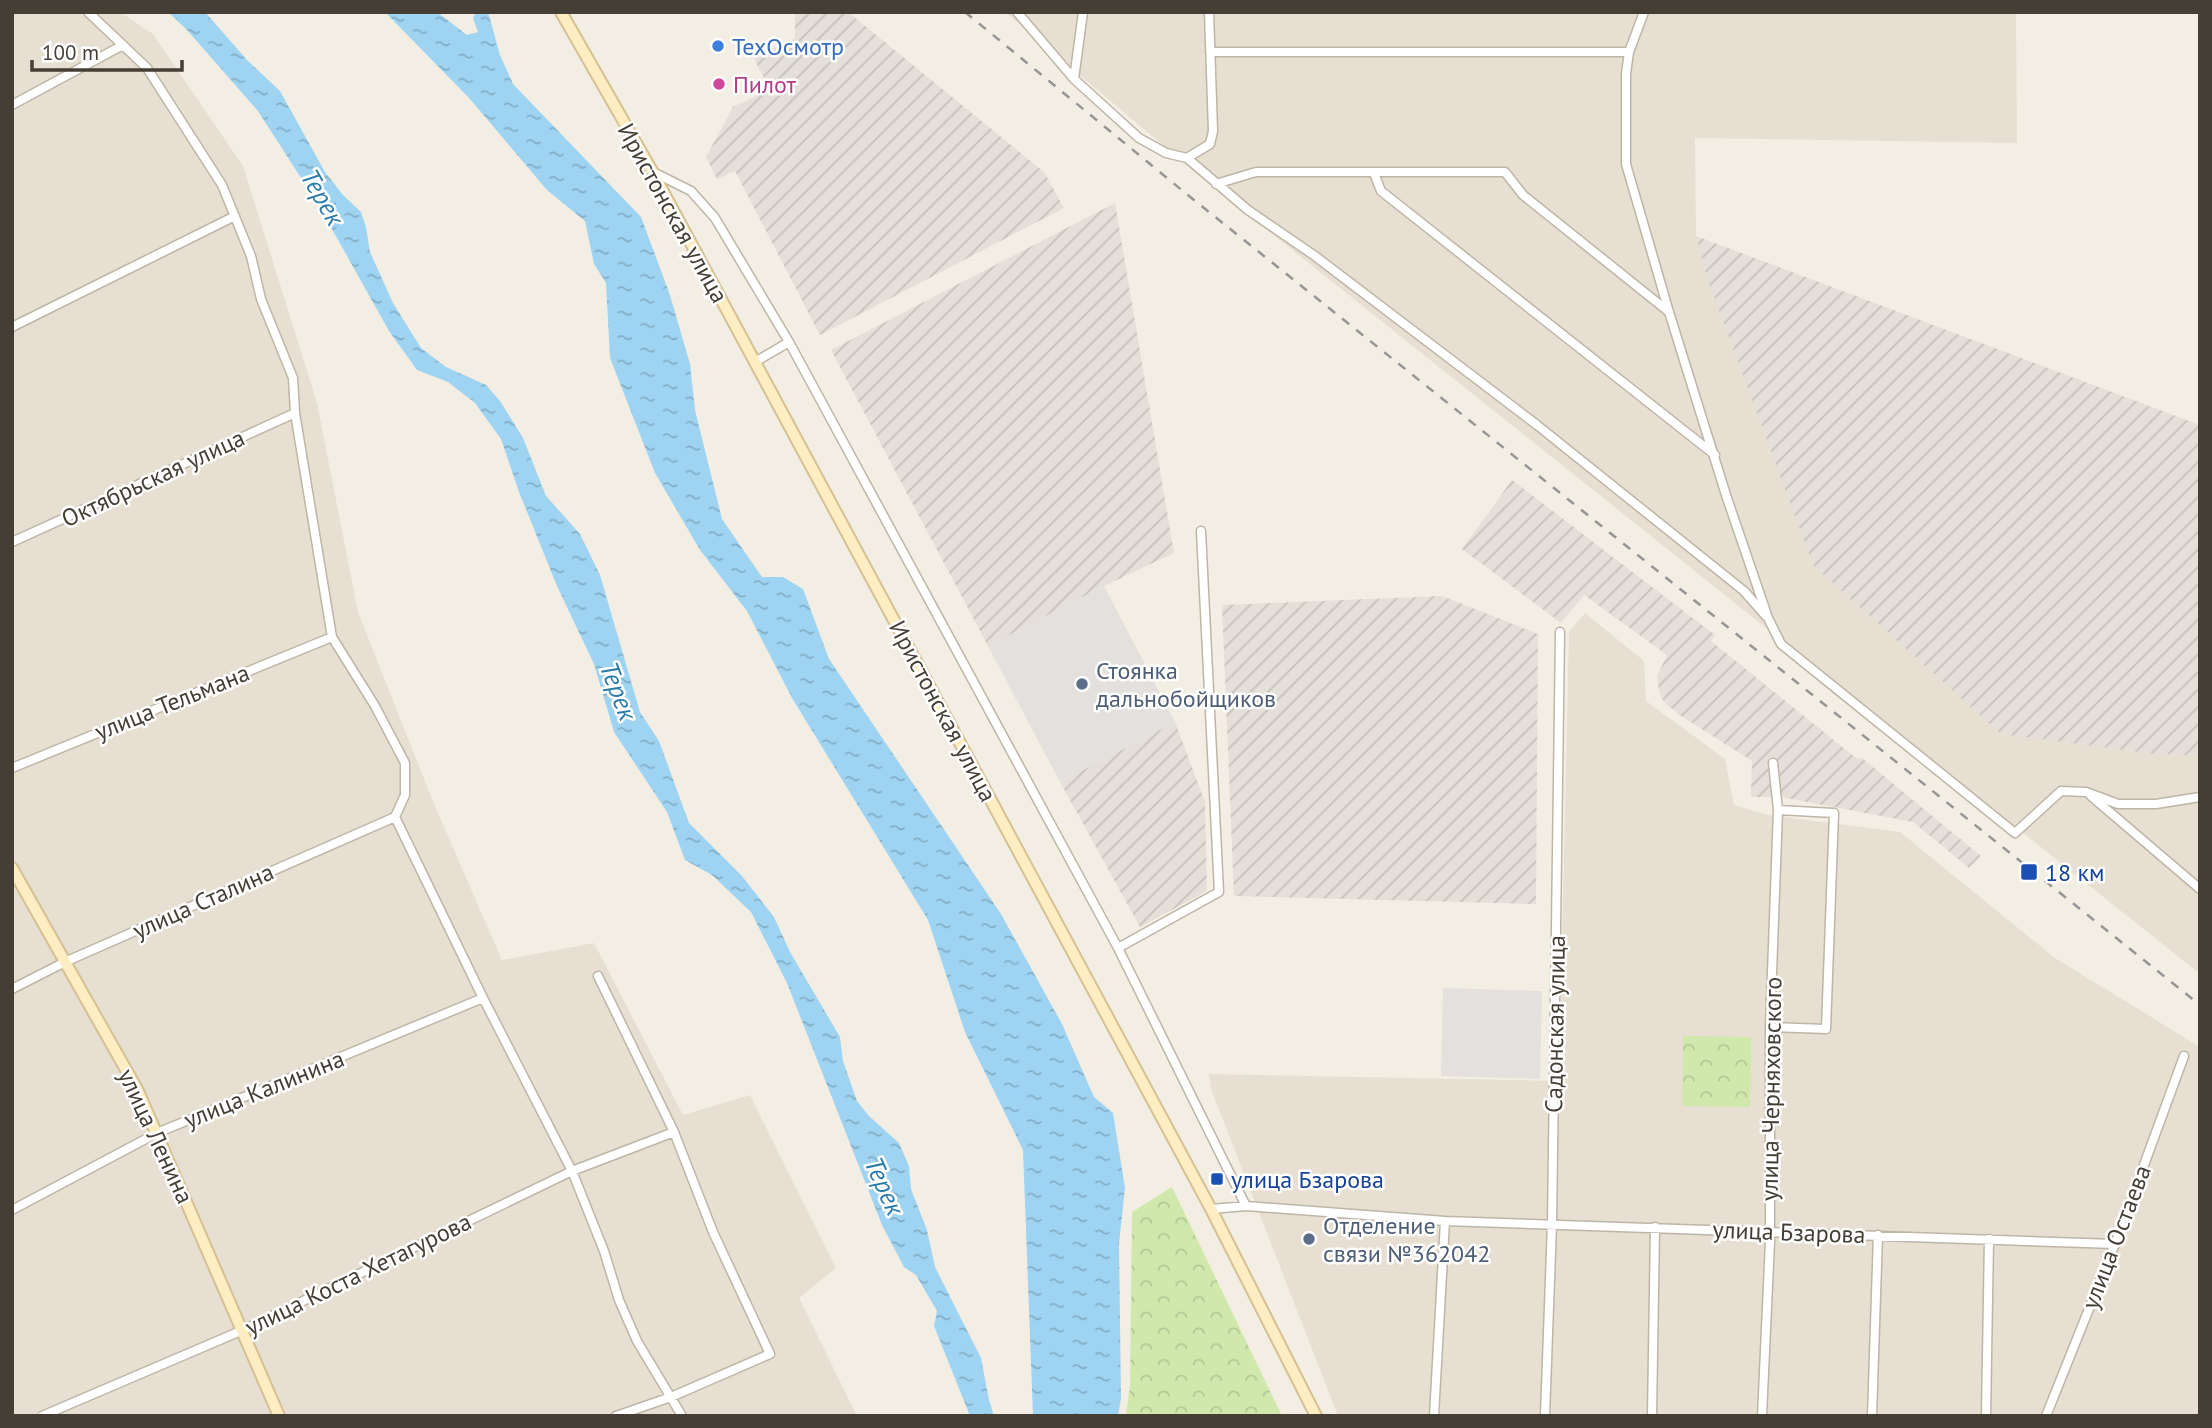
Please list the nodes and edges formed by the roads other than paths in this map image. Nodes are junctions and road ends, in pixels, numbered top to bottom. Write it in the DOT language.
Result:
graph roads {
  1 [pos="88,12"];
  2 [pos="561,12"];
  3 [pos="1017,12"];
  4 [pos="1028,12"];
  5 [pos="1083,12"];
  6 [pos="1209,12"];
  7 [pos="1644,12"];
  8 [pos="1027,22"];
  9 [pos="123,44"];
  10 [pos="1210,52"];
  11 [pos="1629,52"];
  12 [pos="1074,79"];
  13 [pos="12,105"];
  14 [pos="1187,159"];
  15 [pos="652,172"];
  16 [pos="1374,173"];
  17 [pos="1216,184"];
  18 [pos="235,216"];
  19 [pos="1669,312"];
  20 [pos="12,327"];
  21 [pos="789,342"];
  22 [pos="755,362"];
  23 [pos="295,413"];
  24 [pos="1715,455"];
  25 [pos="1201,531"];
  26 [pos="12,542"];
  27 [pos="1768,618"];
  28 [pos="1560,632"];
  29 [pos="332,637"];
  30 [pos="1773,763"];
  31 [pos="12,768"];
  32 [pos="2086,792"];
  33 [pos="2200,797"];
  34 [pos="1778,810"];
  35 [pos="395,817"];
  36 [pos="12,868"];
  37 [pos="2200,890"];
  38 [pos="1118,948"];
  39 [pos="67,961"];
  40 [pos="598,976"];
  41 [pos="12,989"];
  42 [pos="483,998"];
  43 [pos="1770,1027"];
  44 [pos="2183,1056"];
  45 [pos="674,1132"];
  46 [pos="157,1133"];
  47 [pos="572,1171"];
  48 [pos="1246,1206"];
  49 [pos="1211,1209"];
  50 [pos="12,1210"];
  51 [pos="1445,1221"];
  52 [pos="1552,1224"];
  53 [pos="1655,1227"];
  54 [pos="1769,1233"];
  55 [pos="1878,1235"];
  56 [pos="1989,1239"];
  57 [pos="2115,1244"];
  58 [pos="243,1330"];
  59 [pos="671,1397"];
  60 [pos="42,1416"];
  61 [pos="279,1416"];
  62 [pos="616,1416"];
  63 [pos="682,1416"];
  64 [pos="1316,1416"];
  65 [pos="1434,1416"];
  66 [pos="1545,1416"];
  67 [pos="1652,1416"];
  68 [pos="1762,1416"];
  69 [pos="1872,1416"];
  70 [pos="1986,1416"];
  71 [pos="2046,1416"];
  1 -- 9 [label="street"];
  2 -- 15 [label="main road, Иристонская улица"];
  3 -- 8 [label="street"];
  4 -- 8 [label="street"];
  5 -- 12 [label="street"];
  6 -- 10 [label="street"];
  7 -- 11 [label="street"];
  8 -- 12 [label="street"];
  9 -- 13 [label="street"];
  9 -- 18 [label="street"];
  10 -- 11 [label="street"];
  10 -- 14 [label="street"];
  11 -- 19 [label="street"];
  12 -- 14 [label="street"];
  14 -- 17 [label="street"];
  15 -- 21 [label="street"];
  15 -- 22 [label="main road, Иристонская улица"];
  16 -- 17 [label="street"];
  16 -- 19 [label="street"];
  16 -- 24 [label="street"];
  17 -- 27 [label="street"];
  18 -- 20 [label="street"];
  18 -- 23 [label="street"];
  19 -- 24 [label="street"];
  21 -- 22 [label="street"];
  21 -- 38 [label="street"];
  22 -- 49 [label="main road, Иристонская улица"];
  23 -- 26 [label="street, Октябрьская улица"];
  23 -- 29 [label="street"];
  24 -- 27 [label="street"];
  25 -- 38 [label="street"];
  27 -- 32 [label="street"];
  28 -- 52 [label="street, Садонская улица"];
  29 -- 31 [label="street, улица Тельмана"];
  29 -- 35 [label="street"];
  30 -- 34 [label="street, улица Черняховского"];
  32 -- 33 [label="street"];
  32 -- 37 [label="street"];
  34 -- 43 [label="street, улица Черняховского"];
  34 -- 43 [label="street"];
  35 -- 39 [label="street, улица Сталина"];
  35 -- 42 [label="street"];
  36 -- 39 [label="main road, улица Ленина"];
  38 -- 48 [label="street"];
  39 -- 41 [label="street, улица Сталина"];
  39 -- 46 [label="main road, улица Ленина"];
  40 -- 45 [label="street"];
  42 -- 46 [label="street, улица Калинина"];
  42 -- 47 [label="street"];
  43 -- 54 [label="street, улица Черняховского"];
  44 -- 57 [label="street, улица Остаева"];
  45 -- 47 [label="street, улица Коста Хетагурова"];
  45 -- 59 [label="street"];
  46 -- 50 [label="street, улица Калинина"];
  46 -- 58 [label="main road, улица Ленина"];
  47 -- 58 [label="street, улица Коста Хетагурова"];
  47 -- 59 [label="street"];
  48 -- 49 [label="street, улица Бзарова"];
  48 -- 51 [label="street, улица Бзарова"];
  49 -- 64 [label="main road, Иристонская улица"];
  51 -- 52 [label="street, улица Бзарова"];
  51 -- 65 [label="street"];
  52 -- 53 [label="street, улица Бзарова"];
  52 -- 66 [label="street, Садонская улица"];
  53 -- 54 [label="street, улица Бзарова"];
  53 -- 67 [label="street"];
  54 -- 55 [label="street, улица Бзарова"];
  54 -- 68 [label="street, улица Черняховского"];
  55 -- 56 [label="street, улица Бзарова"];
  55 -- 69 [label="street"];
  56 -- 57 [label="street, улица Бзарова"];
  56 -- 70 [label="street"];
  57 -- 71 [label="street, улица Остаева"];
  58 -- 60 [label="street, улица Коста Хетагурова"];
  58 -- 61 [label="main road, улица Ленина"];
  59 -- 62 [label="street"];
  59 -- 63 [label="street"];
}
